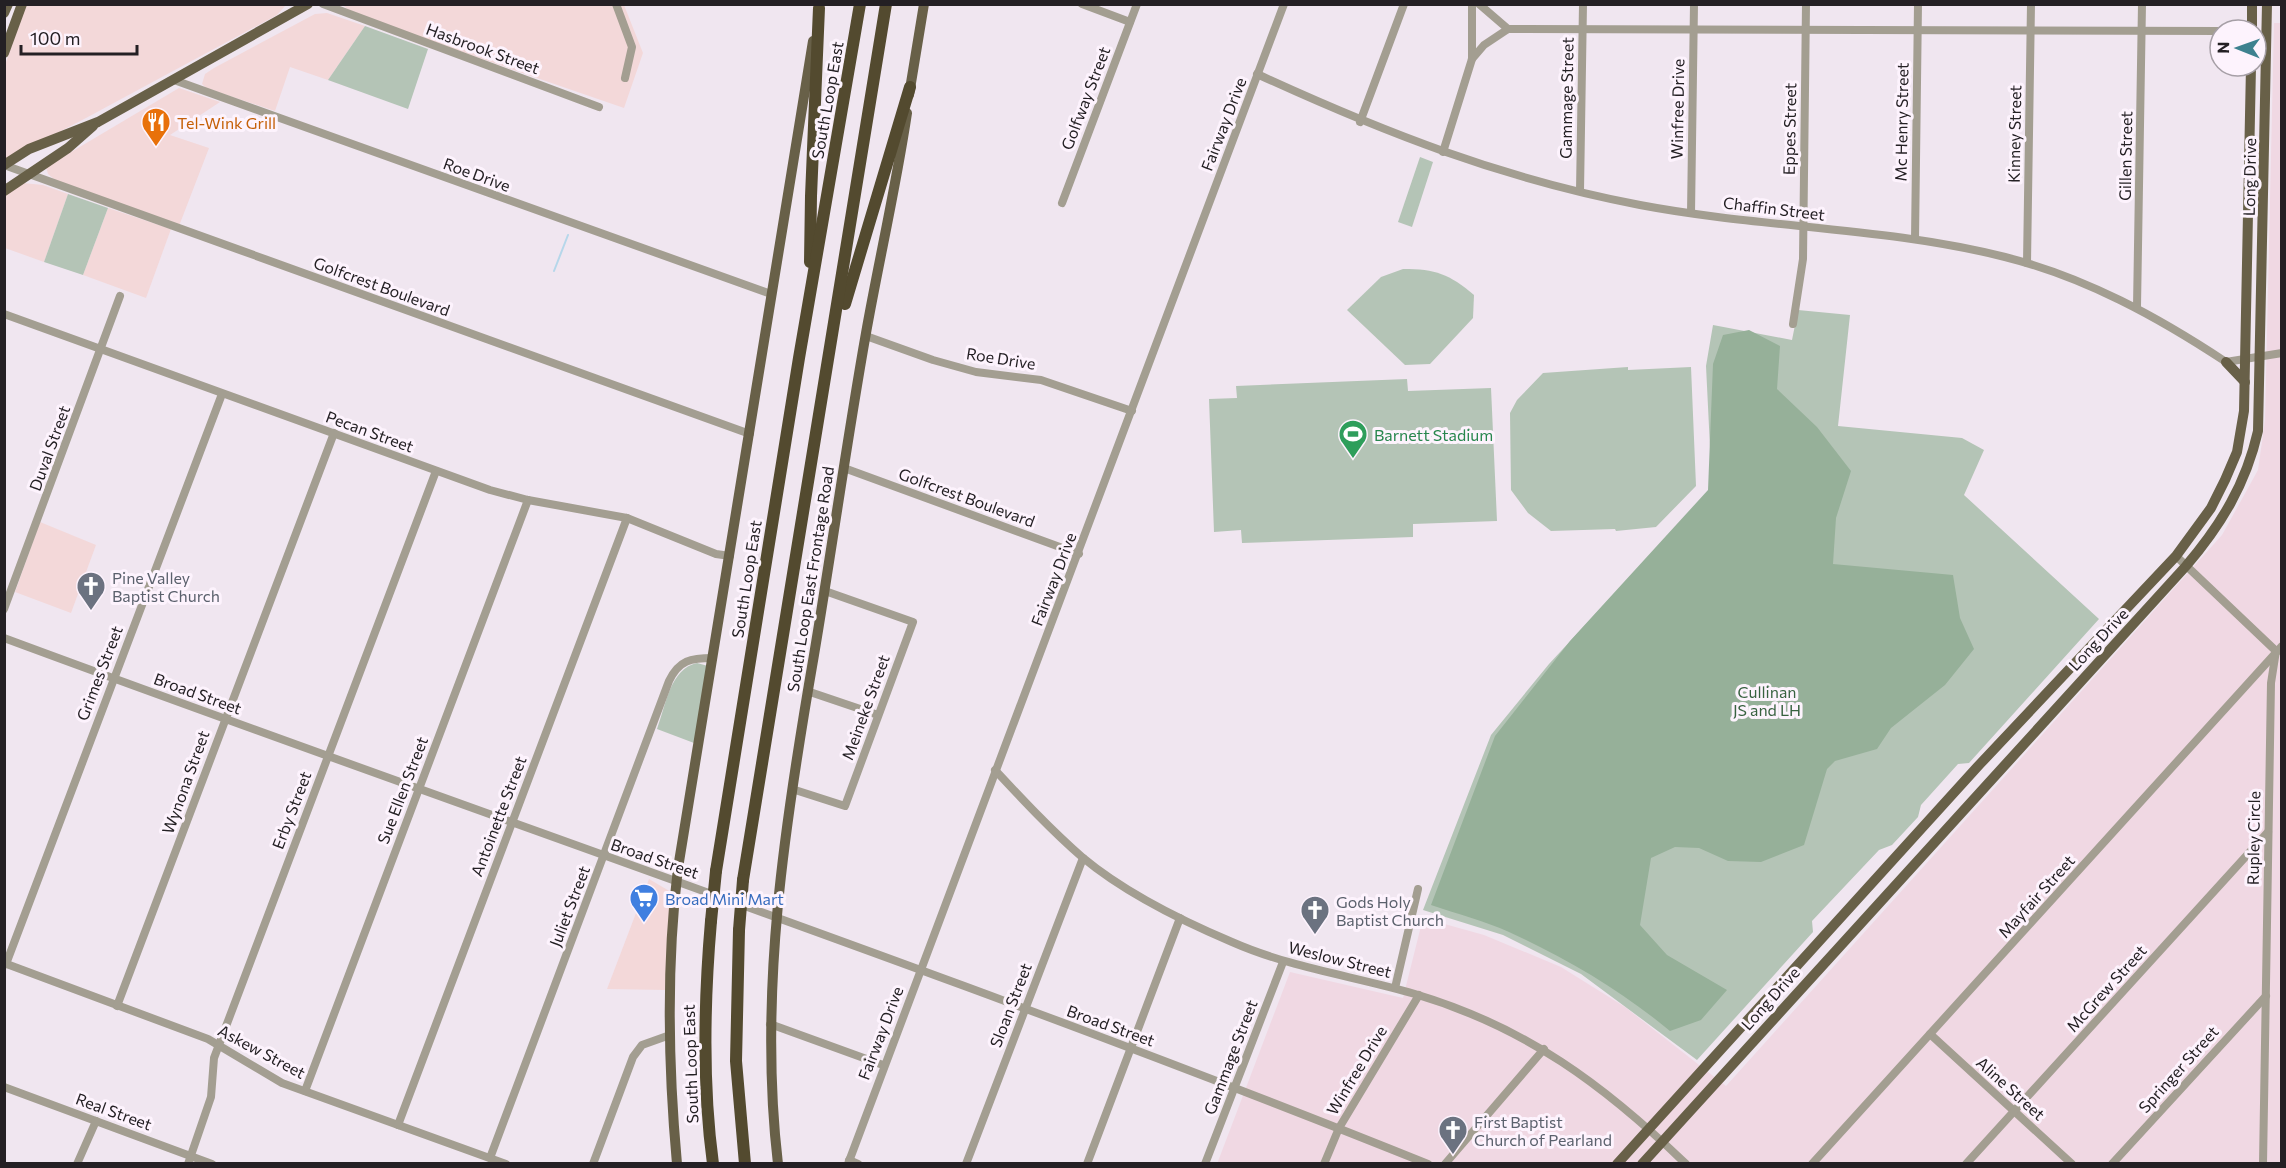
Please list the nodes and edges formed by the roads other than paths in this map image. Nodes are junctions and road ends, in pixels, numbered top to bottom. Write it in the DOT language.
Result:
graph roads {
  1 [pos="8,4"];
  2 [pos="22,4"];
  3 [pos="308,4"];
  4 [pos="323,4"];
  5 [pos="616,4"];
  6 [pos="860,4"];
  7 [pos="924,4"];
  8 [pos="1082,4"];
  9 [pos="1137,4"];
  10 [pos="1284,4"];
  11 [pos="1404,4"];
  12 [pos="1472,4"];
  13 [pos="1479,4"];
  14 [pos="1582,4"];
  15 [pos="1694,4"];
  16 [pos="1806,4"];
  17 [pos="1918,4"];
  18 [pos="2031,4"];
  19 [pos="2142,4"];
  20 [pos="819,6"];
  21 [pos="886,6"];
  22 [pos="4,13"];
  23 [pos="1130,22"];
  24 [pos="1694,28"];
  25 [pos="1508,29"];
  26 [pos="1582,29"];
  27 [pos="1805,29"];
  28 [pos="1917,29"];
  29 [pos="2031,29"];
  30 [pos="2142,29"];
  31 [pos="2208,31"];
  32 [pos="4,53"];
  33 [pos="1472,59"];
  34 [pos="1257,75"];
  35 [pos="625,78"];
  36 [pos="2251,78"];
  37 [pos="2262,78"];
  38 [pos="174,80"];
  39 [pos="910,87"];
  40 [pos="599,107"];
  41 [pos="98,122"];
  42 [pos="1360,122"];
  43 [pos="1443,152"];
  44 [pos="4,165"];
  45 [pos="27,174"];
  46 [pos="4,190"];
  47 [pos="1580,191"];
  48 [pos="1062,203"];
  49 [pos="2248,207"];
  50 [pos="2263,207"];
  51 [pos="1690,213"];
  52 [pos="1803,227"];
  53 [pos="1915,239"];
  54 [pos="2027,263"];
  55 [pos="771,294"];
  56 [pos="120,296"];
  57 [pos="810,297"];
  58 [pos="2137,307"];
  59 [pos="4,314"];
  60 [pos="1793,324"];
  61 [pos="866,336"];
  62 [pos="832,349"];
  63 [pos="101,350"];
  64 [pos="2282,353"];
  65 [pos="2260,357"];
  66 [pos="2245,359"];
  67 [pos="2226,362"];
  68 [pos="2245,382"];
  69 [pos="222,394"];
  70 [pos="1132,411"];
  71 [pos="334,434"];
  72 [pos="750,434"];
  73 [pos="844,468"];
  74 [pos="2230,468"];
  75 [pos="436,471"];
  76 [pos="2246,473"];
  77 [pos="528,500"];
  78 [pos="627,518"];
  79 [pos="1079,554"];
  80 [pos="730,556"];
  81 [pos="2176,556"];
  82 [pos="2186,566"];
  83 [pos="825,591"];
  84 [pos="4,609"];
  85 [pos="2110,627"];
  86 [pos="4,638"];
  87 [pos="2118,640"];
  88 [pos="2279,649"];
  89 [pos="713,658"];
  90 [pos="113,679"];
  91 [pos="807,691"];
  92 [pos="2045,696"];
  93 [pos="2056,707"];
  94 [pos="878,715"];
  95 [pos="225,718"];
  96 [pos="327,756"];
  97 [pos="1980,764"];
  98 [pos="995,770"];
  99 [pos="1994,775"];
  100 [pos="418,789"];
  101 [pos="792,789"];
  102 [pos="513,822"];
  103 [pos="2268,832"];
  104 [pos="1911,841"];
  105 [pos="1922,853"];
  106 [pos="603,856"];
  107 [pos="1083,858"];
  108 [pos="676,881"];
  109 [pos="1418,889"];
  110 [pos="1845,913"];
  111 [pos="777,917"];
  112 [pos="1180,918"];
  113 [pos="1857,924"];
  114 [pos="1283,962"];
  115 [pos="5,963"];
  116 [pos="920,970"];
  117 [pos="1395,988"];
  118 [pos="1773,993"];
  119 [pos="1419,995"];
  120 [pos="2266,995"];
  121 [pos="1785,1004"];
  122 [pos="117,1006"];
  123 [pos="1024,1009"];
  124 [pos="770,1024"];
  125 [pos="1930,1034"];
  126 [pos="670,1035"];
  127 [pos="218,1046"];
  128 [pos="1129,1048"];
  129 [pos="1544,1049"];
  130 [pos="883,1065"];
  131 [pos="1707,1065"];
  132 [pos="1720,1077"];
  133 [pos="4,1087"];
  134 [pos="1234,1087"];
  135 [pos="305,1091"];
  136 [pos="2014,1110"];
  137 [pos="96,1121"];
  138 [pos="398,1125"];
  139 [pos="1339,1128"];
  140 [pos="1649,1129"];
  141 [pos="1662,1141"];
  142 [pos="490,1158"];
  143 [pos="190,1159"];
  144 [pos="851,1162"];
  145 [pos="77,1164"];
  146 [pos="212,1164"];
  147 [pos="506,1164"];
  148 [pos="592,1164"];
  149 [pos="676,1164"];
  150 [pos="713,1164"];
  151 [pos="745,1164"];
  152 [pos="778,1164"];
  153 [pos="966,1164"];
  154 [pos="1086,1164"];
  155 [pos="1205,1164"];
  156 [pos="1324,1164"];
  157 [pos="1428,1164"];
  158 [pos="1445,1164"];
  159 [pos="1617,1164"];
  160 [pos="1642,1164"];
  161 [pos="1686,1164"];
  162 [pos="1812,1164"];
  163 [pos="1965,1164"];
  164 [pos="2072,1164"];
  165 [pos="2112,1164"];
  166 [pos="2263,1164"];
  1 -- 22 [label="main road"];
  2 -- 32 [label="main road"];
  3 -- 38 [label="main road"];
  4 -- 40 [label="street, Hasbrook Street"];
  5 -- 35 [label="street"];
  6 -- 57 [label="highway, South Loop East"];
  7 -- 39 [label="main road, South Loop East Frontage Road"];
  8 -- 23 [label="street"];
  9 -- 23 [label="street, Golfway Street"];
  10 -- 34 [label="street, Fairway Drive"];
  11 -- 42 [label="street"];
  12 -- 33 [label="street"];
  13 -- 25 [label="street"];
  14 -- 26 [label="street, Gammage Street"];
  15 -- 24 [label="street, Winfree Drive"];
  16 -- 27 [label="street, Eppes Street"];
  17 -- 28 [label="street, Mc Henry Street"];
  18 -- 29 [label="street, Kinney Street"];
  19 -- 30 [label="street, Gillen Street"];
  20 -- 55 [label="main road"];
  20 -- 57 [label="highway"];
  21 -- 62 [label="highway"];
  23 -- 48 [label="street, Golfway Street"];
  24 -- 26 [label="street"];
  24 -- 27 [label="street"];
  24 -- 51 [label="street, Winfree Drive"];
  25 -- 26 [label="street"];
  25 -- 33 [label="street"];
  26 -- 47 [label="street, Gammage Street"];
  27 -- 28 [label="street"];
  27 -- 52 [label="street, Eppes Street"];
  28 -- 29 [label="street"];
  28 -- 53 [label="street, Mc Henry Street"];
  29 -- 30 [label="street"];
  29 -- 54 [label="street, Kinney Street"];
  30 -- 31 [label="street"];
  30 -- 58 [label="street, Gillen Street"];
  33 -- 43 [label="street"];
  34 -- 42 [label="street, Chaffin Street"];
  34 -- 70 [label="street, Fairway Drive"];
  36 -- 49 [label="main road, Long Drive"];
  37 -- 50 [label="main road, Long Drive"];
  38 -- 41 [label="main road"];
  38 -- 55 [label="street, Roe Drive"];
  39 -- 61 [label="main road, South Loop East Frontage Road"];
  39 -- 62 [label="highway"];
  41 -- 44 [label="main road"];
  41 -- 45 [label="main road"];
  42 -- 43 [label="street, Chaffin Street"];
  43 -- 47 [label="street, Chaffin Street"];
  44 -- 45 [label="street, Golfcrest Boulevard"];
  45 -- 46 [label="main road"];
  45 -- 72 [label="street, Golfcrest Boulevard"];
  47 -- 51 [label="street, Chaffin Street"];
  49 -- 50 [label="main road"];
  49 -- 66 [label="main road, Long Drive"];
  50 -- 65 [label="main road, Long Drive"];
  51 -- 52 [label="street, Chaffin Street"];
  52 -- 53 [label="street, Chaffin Street"];
  52 -- 60 [label="street, Eppes Street"];
  53 -- 54 [label="street, Chaffin Street"];
  54 -- 58 [label="street, Chaffin Street"];
  55 -- 72 [label="main road"];
  56 -- 63 [label="street, Duval Street"];
  57 -- 150 [label="highway, South Loop East, bridge"];
  58 -- 67 [label="street, Chaffin Street"];
  59 -- 63 [label="street, Pecan Street"];
  61 -- 70 [label="street, Roe Drive"];
  61 -- 73 [label="main road, South Loop East Frontage Road"];
  62 -- 151 [label="highway, bridge"];
  63 -- 69 [label="street, Pecan Street"];
  63 -- 84 [label="street, Duval Street"];
  64 -- 65 [label="street"];
  65 -- 66 [label="street"];
  65 -- 76 [label="main road, Long Drive"];
  66 -- 67 [label="street"];
  66 -- 68 [label="main road, Long Drive"];
  67 -- 68 [label="main road"];
  68 -- 74 [label="main road, Long Drive"];
  69 -- 71 [label="street, Pecan Street"];
  69 -- 90 [label="street, Grimes Street"];
  70 -- 79 [label="street, Fairway Drive"];
  71 -- 75 [label="street, Pecan Street"];
  71 -- 95 [label="street, Wynona Street"];
  72 -- 80 [label="main road"];
  73 -- 79 [label="street, Golfcrest Boulevard"];
  73 -- 83 [label="main road, South Loop East Frontage Road"];
  74 -- 76 [label="main road"];
  74 -- 81 [label="main road, Long Drive"];
  75 -- 77 [label="street, Pecan Street"];
  75 -- 96 [label="street, Erby Street"];
  76 -- 82 [label="main road, Long Drive"];
  77 -- 78 [label="street, Pecan Street"];
  77 -- 100 [label="street, Sue Ellen Street"];
  78 -- 80 [label="street, Pecan Street"];
  78 -- 102 [label="street, Antoinette Street"];
  79 -- 98 [label="street, Fairway Drive"];
  80 -- 89 [label="main road"];
  81 -- 82 [label="street"];
  81 -- 85 [label="main road, Long Drive"];
  82 -- 87 [label="main road, Long Drive"];
  82 -- 88 [label="street"];
  83 -- 91 [label="main road, South Loop East Frontage Road"];
  83 -- 94 [label="street, Meineke Street"];
  85 -- 87 [label="main road"];
  85 -- 92 [label="main road, Long Drive"];
  86 -- 90 [label="street, Broad Street"];
  87 -- 93 [label="main road, Long Drive"];
  88 -- 103 [label="street, Rupley Circle"];
  88 -- 125 [label="street, Mayfair Street"];
  89 -- 106 [label="street, Juliet Street"];
  89 -- 108 [label="main road"];
  90 -- 95 [label="street, Broad Street"];
  90 -- 115 [label="street, Grimes Street"];
  91 -- 94 [label="street"];
  91 -- 101 [label="main road, South Loop East Frontage Road"];
  92 -- 93 [label="main road"];
  92 -- 97 [label="main road, Long Drive"];
  93 -- 99 [label="main road, Long Drive"];
  94 -- 101 [label="street, Meineke Street"];
  95 -- 96 [label="street, Broad Street"];
  95 -- 122 [label="street, Wynona Street"];
  96 -- 100 [label="street, Broad Street"];
  96 -- 127 [label="street, Erby Street"];
  97 -- 99 [label="main road"];
  97 -- 104 [label="main road, Long Drive"];
  98 -- 107 [label="street, Weslow Street"];
  98 -- 116 [label="street, Fairway Drive"];
  99 -- 105 [label="main road, Long Drive"];
  100 -- 102 [label="street, Broad Street"];
  100 -- 135 [label="street, Sue Ellen Street"];
  101 -- 111 [label="main road, South Loop East Frontage Road"];
  102 -- 106 [label="street, Broad Street"];
  102 -- 138 [label="street, Antoinette Street"];
  103 -- 120 [label="street, Rupley Circle"];
  103 -- 136 [label="street, McGrew Street"];
  104 -- 105 [label="main road"];
  104 -- 110 [label="main road, Long Drive"];
  105 -- 113 [label="main road, Long Drive"];
  106 -- 108 [label="street, Broad Street"];
  106 -- 142 [label="street, Juliet Street"];
  107 -- 112 [label="street, Weslow Street"];
  107 -- 123 [label="street, Sloan Street"];
  108 -- 111 [label="street, Broad Street"];
  108 -- 126 [label="main road"];
  109 -- 117 [label="street"];
  110 -- 113 [label="main road"];
  110 -- 118 [label="main road, Long Drive"];
  111 -- 116 [label="street, Broad Street"];
  111 -- 124 [label="main road, South Loop East Frontage Road"];
  112 -- 114 [label="street, Weslow Street"];
  112 -- 128 [label="street"];
  113 -- 121 [label="main road, Long Drive"];
  114 -- 117 [label="street, Weslow Street"];
  114 -- 134 [label="street, Gammage Street"];
  115 -- 122 [label="street, Askew Street"];
  116 -- 123 [label="street, Broad Street"];
  116 -- 130 [label="street, Fairway Drive"];
  117 -- 119 [label="street, Weslow Street"];
  118 -- 121 [label="main road"];
  118 -- 131 [label="main road, Long Drive"];
  119 -- 129 [label="street, Weslow Street"];
  119 -- 139 [label="street, Winfree Drive"];
  120 -- 165 [label="street, Springer Street"];
  120 -- 166 [label="street, Rupley Circle"];
  121 -- 132 [label="main road, Long Drive"];
  122 -- 127 [label="street, Askew Street"];
  123 -- 128 [label="street, Broad Street"];
  123 -- 153 [label="street, Sloan Street"];
  124 -- 130 [label="street"];
  124 -- 152 [label="main road, South Loop East Frontage Road"];
  125 -- 136 [label="street, Aline Street"];
  125 -- 162 [label="street, Mayfair Street"];
  126 -- 148 [label="street"];
  126 -- 149 [label="main road"];
  127 -- 135 [label="street, Askew Street"];
  127 -- 143 [label="street, Erby Street"];
  128 -- 134 [label="street, Broad Street"];
  128 -- 154 [label="street"];
  129 -- 140 [label="street, Weslow Street"];
  129 -- 158 [label="street"];
  130 -- 144 [label="street, Fairway Drive"];
  131 -- 132 [label="main road"];
  131 -- 140 [label="main road, Long Drive"];
  132 -- 141 [label="main road, Long Drive"];
  133 -- 137 [label="street, Real Street"];
  134 -- 139 [label="street, Broad Street"];
  134 -- 155 [label="street, Gammage Street"];
  135 -- 138 [label="street, Askew Street"];
  136 -- 163 [label="street, McGrew Street"];
  136 -- 164 [label="street, Aline Street"];
  137 -- 143 [label="street, Real Street"];
  137 -- 145 [label="street"];
  138 -- 142 [label="street, Askew Street"];
  139 -- 156 [label="street, Winfree Drive"];
  139 -- 157 [label="street, Broad Street"];
  140 -- 141 [label="street, Weslow Street"];
  140 -- 159 [label="main road, Long Drive"];
  141 -- 160 [label="main road, Long Drive"];
  141 -- 161 [label="street, Weslow Street"];
  142 -- 147 [label="street, Askew Street"];
  143 -- 146 [label="street, Real Street"];
}
